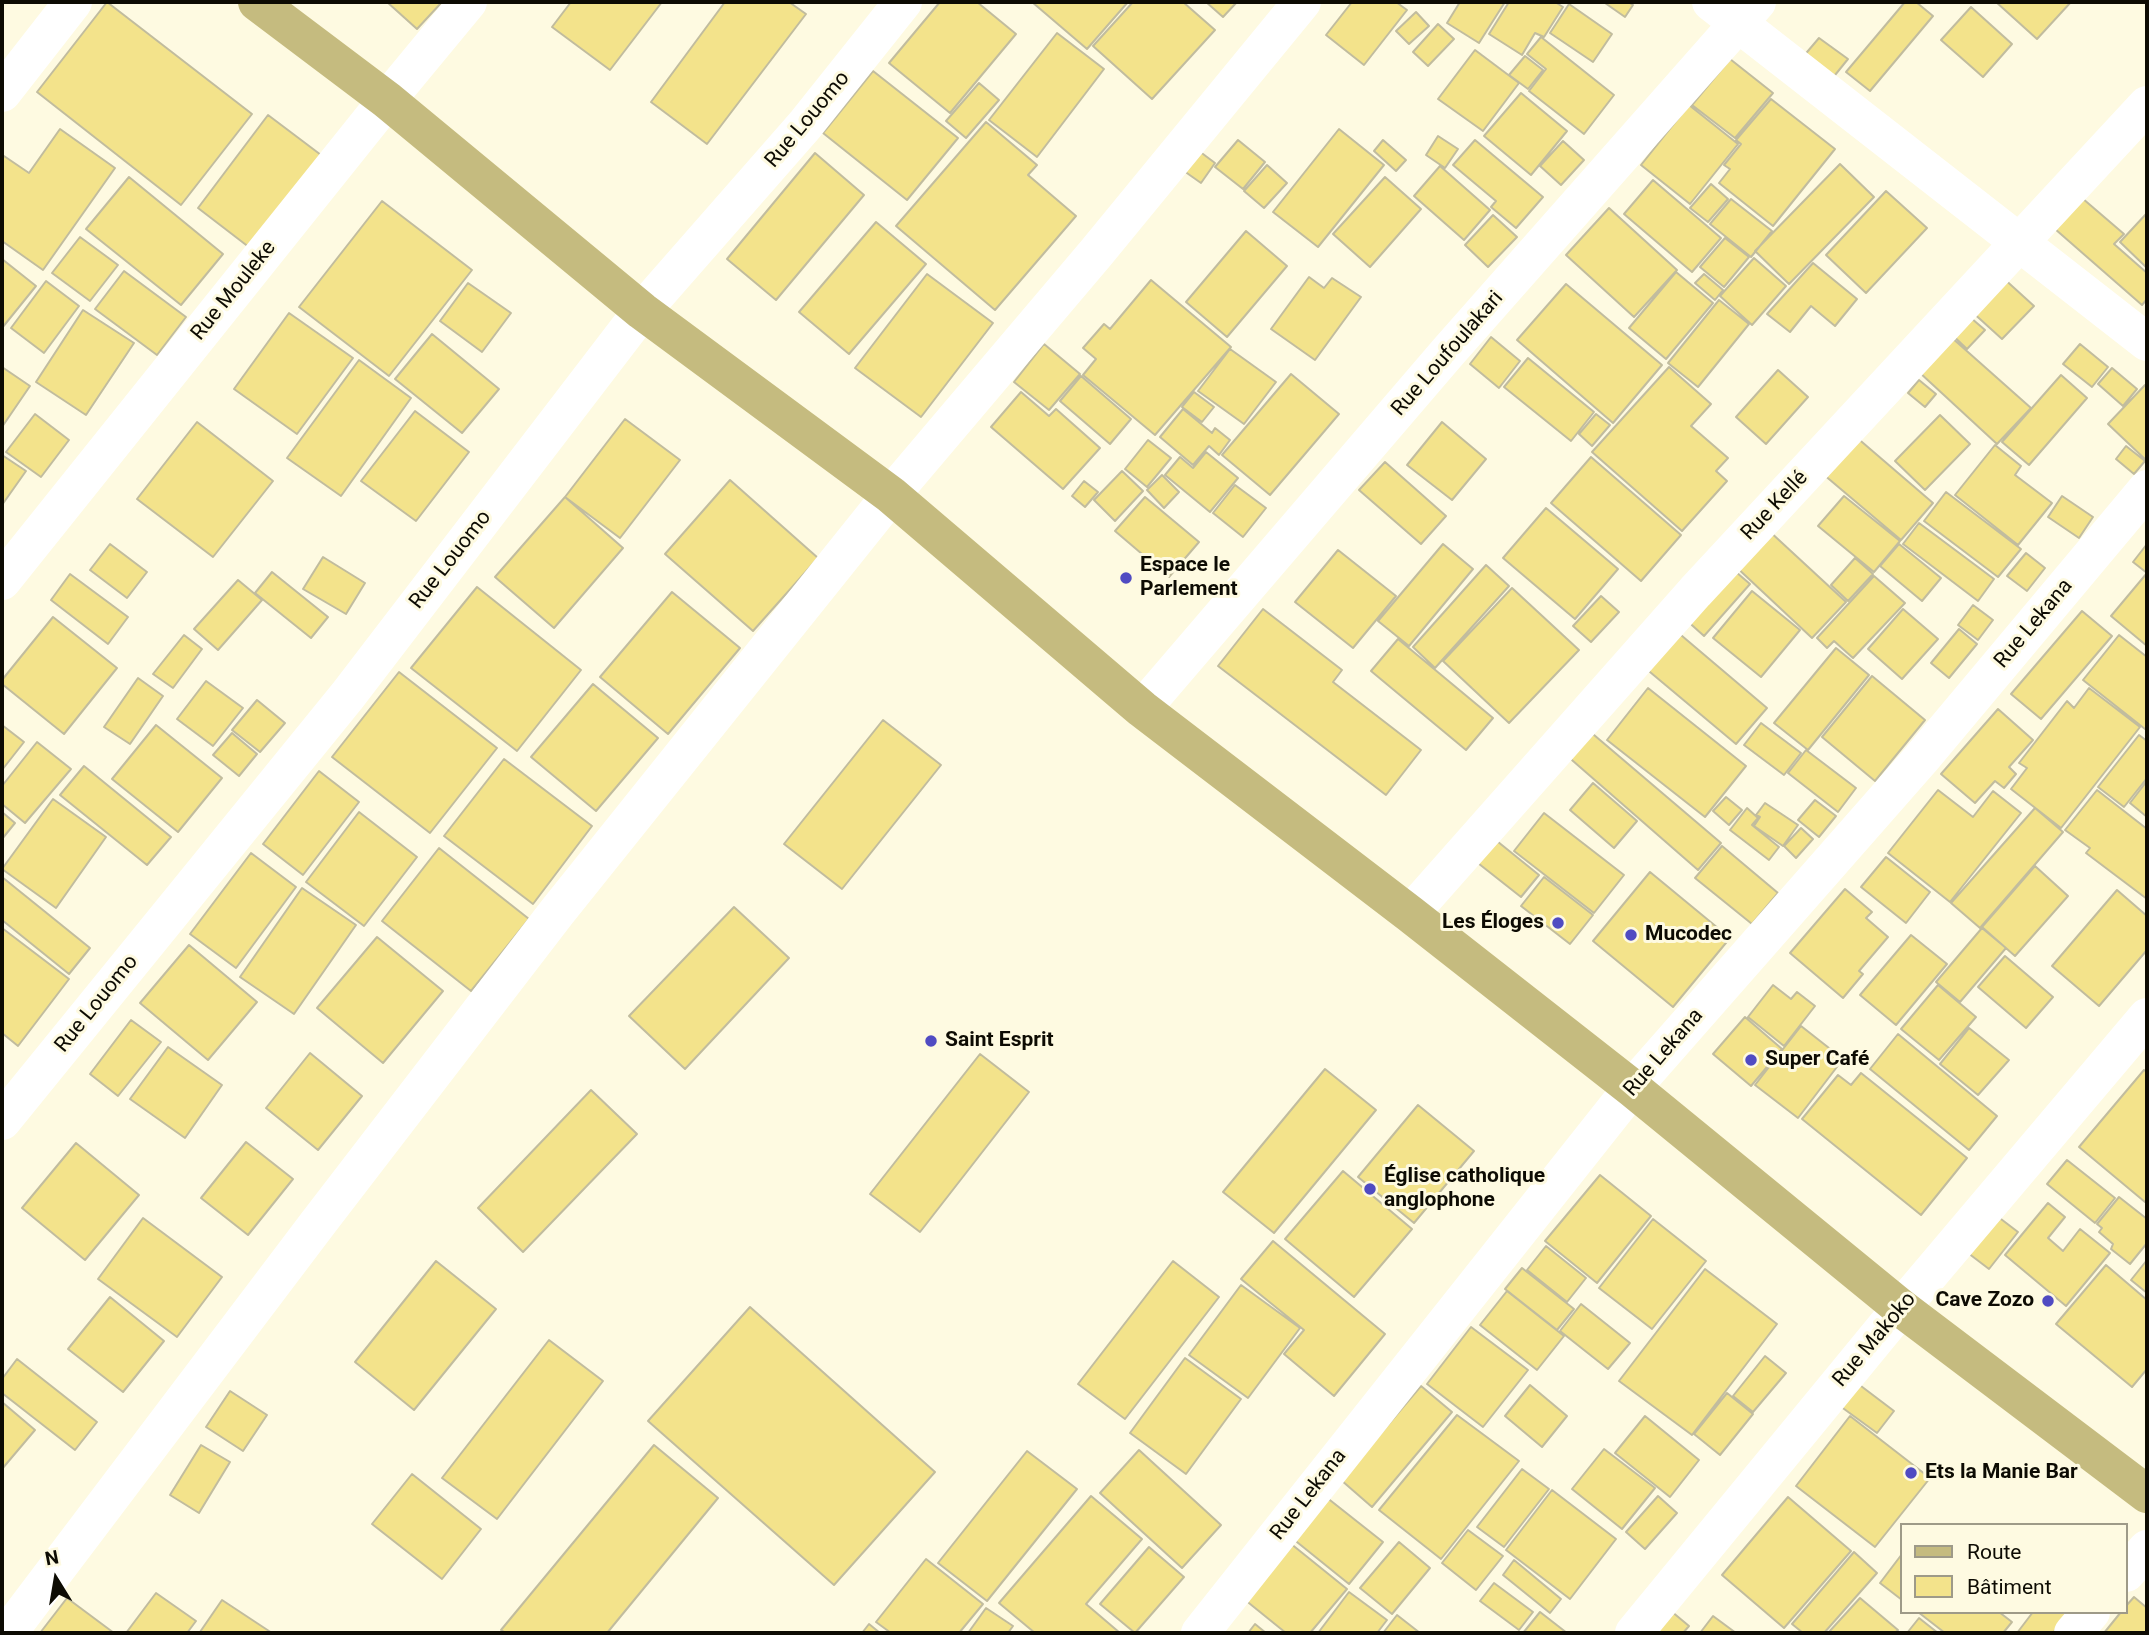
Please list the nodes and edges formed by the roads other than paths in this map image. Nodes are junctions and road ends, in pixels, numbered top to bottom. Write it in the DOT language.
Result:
graph roads {
  1 [pos="73,2"];
  2 [pos="257,2"];
  3 [pos="468,2"];
  4 [pos="903,2"];
  5 [pos="1302,2"];
  6 [pos="1735,9"];
  7 [pos="2,93"];
  8 [pos="387,100"];
  9 [pos="2147,105"];
  10 [pos="2021,242"];
  11 [pos="642,312"];
  12 [pos="2147,342"];
  13 [pos="2147,489"];
  14 [pos="891,495"];
  15 [pos="2,581"];
  16 [pos="1142,709"];
  17 [pos="1410,914"];
  18 [pos="2147,1017"];
  19 [pos="1632,1088"];
  20 [pos="2,1122"];
  21 [pos="1901,1308"];
  22 [pos="2147,1494"];
  23 [pos="2147,1549"];
  24 [pos="2128,1571"];
  25 [pos="2089,1614"];
  26 [pos="8,1633"];
  27 [pos="1200,1633"];
  28 [pos="1634,1633"];
  29 [pos="2073,1633"];
  1 -- 7 [label="street"];
  2 -- 8 [label="main road"];
  3 -- 8 [label="street, Rue Mouleke"];
  4 -- 11 [label="street, Rue Louomo"];
  5 -- 14 [label="street"];
  6 -- 10 [label="street"];
  6 -- 16 [label="street, Rue Loufoulakari"];
  8 -- 11 [label="main road"];
  8 -- 15 [label="street, Rue Mouleke"];
  9 -- 10 [label="street, Rue Kellé"];
  10 -- 12 [label="street"];
  10 -- 17 [label="street, Rue Kellé"];
  11 -- 14 [label="main road"];
  11 -- 20 [label="street, Rue Louomo"];
  13 -- 19 [label="street, Rue Lekana"];
  14 -- 16 [label="main road"];
  14 -- 26 [label="street"];
  16 -- 17 [label="main road"];
  17 -- 19 [label="main road"];
  18 -- 21 [label="street, Rue Makoko"];
  19 -- 21 [label="main road"];
  19 -- 27 [label="street, Rue Lekana"];
  21 -- 22 [label="main road"];
  21 -- 28 [label="street, Rue Makoko"];
  23 -- 24 [label="street"];
  25 -- 29 [label="street"];
}
